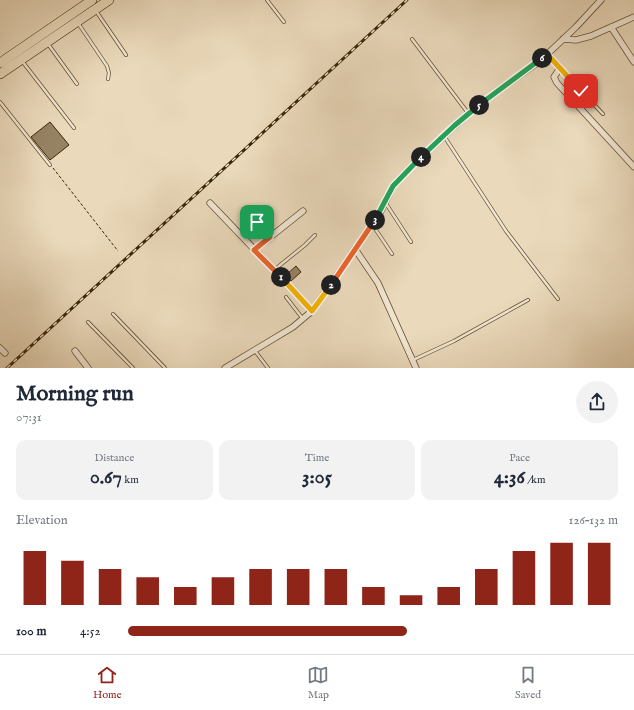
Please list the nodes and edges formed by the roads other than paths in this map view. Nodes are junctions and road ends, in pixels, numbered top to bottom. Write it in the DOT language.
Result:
graph roads {
  1 [pos="92,0"];
  2 [pos="109,0"];
  3 [pos="267,0"];
  4 [pos="601,0"];
  5 [pos="95,9"];
  6 [pos="634,17"];
  7 [pos="77,22"];
  8 [pos="284,22"];
  9 [pos="612,27"];
  10 [pos="412,39"];
  11 [pos="563,39"];
  12 [pos="46,42"];
  13 [pos="547,54"];
  14 [pos="126,55"];
  15 [pos="21,60"];
  16 [pos="634,62"];
  17 [pos="0,63"];
  18 [pos="560,68"];
  19 [pos="0,74"];
  20 [pos="108,79"];
  21 [pos="77,84"];
  22 [pos="0,102"];
  23 [pos="469,114"];
  24 [pos="603,114"];
  25 [pos="74,128"];
  26 [pos="444,136"];
  27 [pos="50,165"];
  28 [pos="634,167"];
  29 [pos="385,202"];
  30 [pos="210,203"];
  31 [pos="303,211"];
  32 [pos="257,222"];
  33 [pos="372,224"];
  34 [pos="315,235"];
  35 [pos="270,237"];
  36 [pos="411,242"];
  37 [pos="356,249"];
  38 [pos="254,250"];
  39 [pos="392,254"];
  40 [pos="274,270"];
  41 [pos="286,297"];
  42 [pos="558,299"];
  43 [pos="528,300"];
  44 [pos="312,311"];
  45 [pos="113,314"];
  46 [pos="304,319"];
  47 [pos="88,322"];
  48 [pos="0,348"];
  49 [pos="254,350"];
  50 [pos="74,351"];
  51 [pos="5,353"];
  52 [pos="413,360"];
  53 [pos="88,368"];
  54 [pos="133,368"];
  55 [pos="165,368"];
  56 [pos="225,368"];
  57 [pos="268,368"];
  58 [pos="416,368"];
  1 -- 17 [label="highway"];
  2 -- 5 [label="highway"];
  3 -- 8 [label="lane"];
  4 -- 11 [label="street"];
  5 -- 7 [label="highway"];
  5 -- 14 [label="lane"];
  6 -- 9 [label="street"];
  7 -- 12 [label="highway"];
  7 -- 20 [label="lane"];
  9 -- 11 [label="street"];
  9 -- 16 [label="street"];
  10 -- 23 [label="lane"];
  11 -- 13 [label="street"];
  12 -- 15 [label="highway"];
  12 -- 21 [label="lane"];
  13 -- 18 [label="street"];
  13 -- 23 [label="street"];
  15 -- 19 [label="highway"];
  15 -- 25 [label="lane"];
  18 -- 24 [label="lane"];
  18 -- 28 [label="street"];
  22 -- 27 [label="lane"];
  23 -- 26 [label="street"];
  26 -- 29 [label="street"];
  26 -- 42 [label="lane"];
  29 -- 33 [label="street"];
  29 -- 36 [label="lane"];
  30 -- 38 [label="street"];
  31 -- 35 [label="street"];
  32 -- 35 [label="street"];
  33 -- 37 [label="street"];
  33 -- 39 [label="lane"];
  34 -- 40 [label="lane"];
  35 -- 38 [label="street"];
  37 -- 44 [label="street"];
  37 -- 52 [label="street"];
  38 -- 40 [label="street"];
  40 -- 44 [label="street"];
  41 -- 46 [label="lane"];
  43 -- 52 [label="lane"];
  44 -- 46 [label="street"];
  45 -- 55 [label="lane"];
  46 -- 49 [label="street"];
  47 -- 54 [label="lane"];
  48 -- 51 [label="street"];
  49 -- 56 [label="street"];
  49 -- 57 [label="lane"];
  50 -- 53 [label="street"];
  52 -- 58 [label="street"];
}
